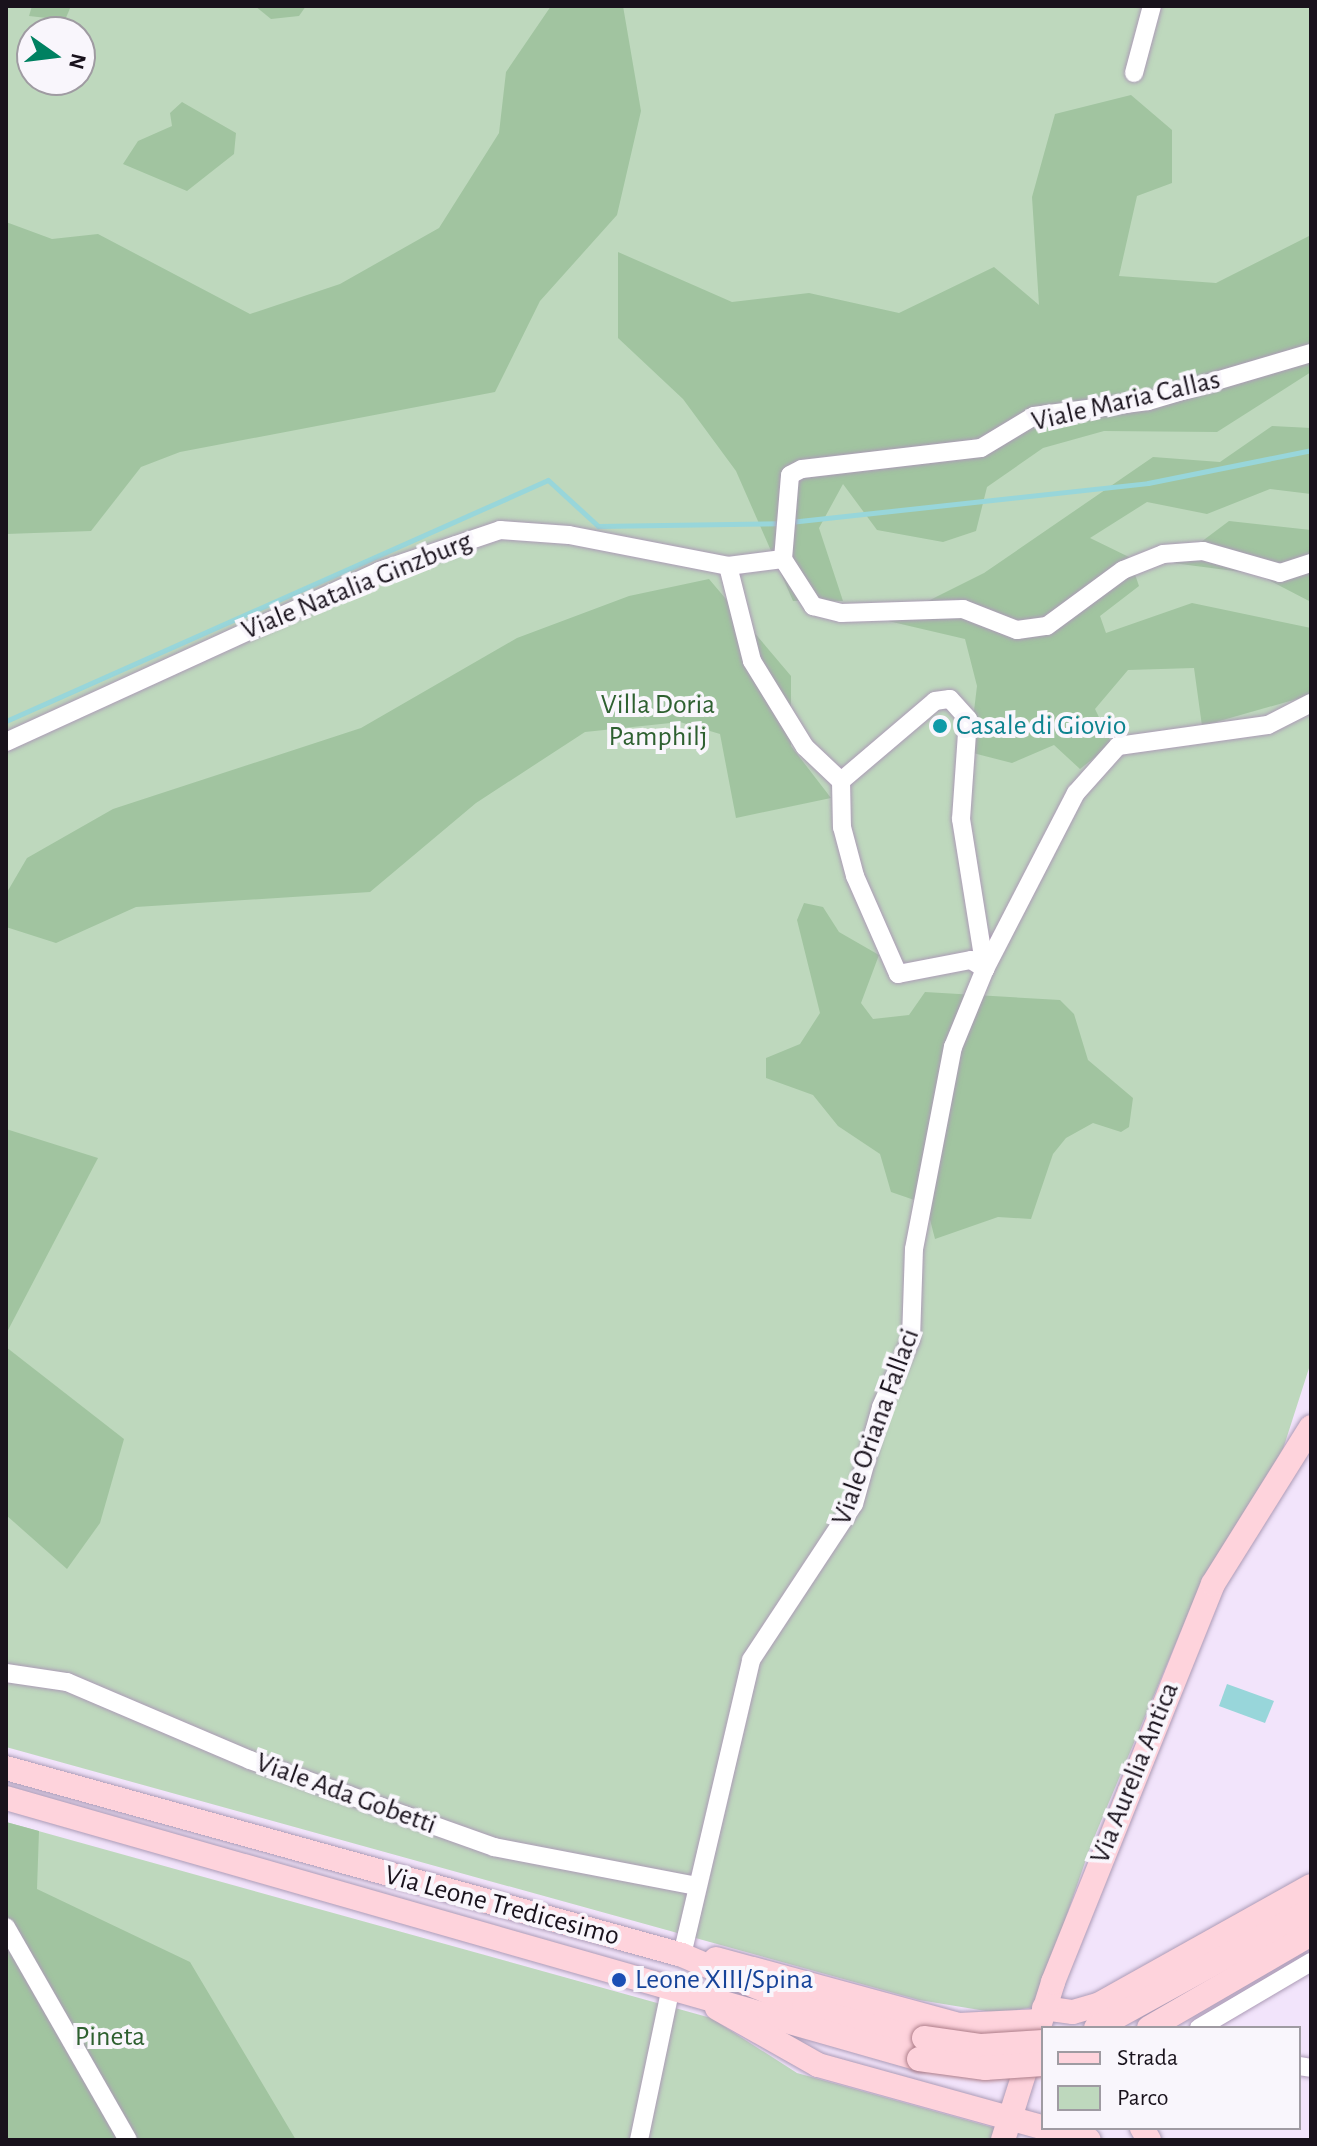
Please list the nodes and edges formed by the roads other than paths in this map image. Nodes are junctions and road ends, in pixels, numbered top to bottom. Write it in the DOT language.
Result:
graph roads {
  1 [pos="1152,6"];
  2 [pos="1134,73"];
  3 [pos="1311,353"];
  4 [pos="783,559"];
  5 [pos="1311,563"];
  6 [pos="728,566"];
  7 [pos="1311,703"];
  8 [pos="6,742"];
  9 [pos="841,781"];
  10 [pos="985,969"];
  11 [pos="1311,1427"];
  12 [pos="6,1673"];
  13 [pos="6,1768"];
  14 [pos="6,1798"];
  15 [pos="696,1886"];
  16 [pos="1311,1886"];
  17 [pos="1311,1910"];
  18 [pos="6,1927"];
  19 [pos="1311,1934"];
  20 [pos="682,1955"];
  21 [pos="1304,1966"];
  22 [pos="671,1987"];
  23 [pos="701,1997"];
  24 [pos="1042,2024"];
  25 [pos="1101,2026"];
  26 [pos="1152,2026"];
  27 [pos="1202,2026"];
  28 [pos="1041,2027"];
  29 [pos="922,2048"];
  30 [pos="1041,2064"];
  31 [pos="1005,2131"];
  32 [pos="128,2140"];
  33 [pos="639,2140"];
  34 [pos="1089,2140"];
  1 -- 2 [label="street"];
  3 -- 4 [label="street, Viale Maria Callas"];
  4 -- 5 [label="street"];
  4 -- 6 [label="street, Viale Natalia Ginzburg"];
  6 -- 8 [label="street, Viale Natalia Ginzburg"];
  6 -- 9 [label="street"];
  7 -- 10 [label="street, Viale Oriana Fallaci"];
  9 -- 10 [label="street"];
  9 -- 10 [label="street"];
  10 -- 15 [label="street, Viale Oriana Fallaci"];
  11 -- 24 [label="main road, Via Aurelia Antica"];
  12 -- 15 [label="street, Viale Ada Gobetti"];
  13 -- 20 [label="main road, Via Leone Tredicesimo"];
  14 -- 22 [label="main road, Via Leone Tredicesimo"];
  15 -- 20 [label="street, Viale Oriana Fallaci"];
  16 -- 24 [label="main road"];
  17 -- 25 [label="main road"];
  18 -- 32 [label="street"];
  19 -- 26 [label="main road"];
  20 -- 24 [label="main road"];
  20 -- 29 [label="main road, Via Leone Tredicesimo"];
  21 -- 27 [label="street"];
  22 -- 23 [label="main road, Via Leone Tredicesimo"];
  22 -- 33 [label="street"];
  23 -- 29 [label="main road, Via Leone Tredicesimo"];
  23 -- 31 [label="main road"];
  24 -- 29 [label="main road, Via Leone Tredicesimo, bridge"];
  28 -- 31 [label="main road, Via Aurelia Antica"];
  29 -- 30 [label="main road, Via Leone Tredicesimo, bridge"];
  31 -- 34 [label="main road"];
}
